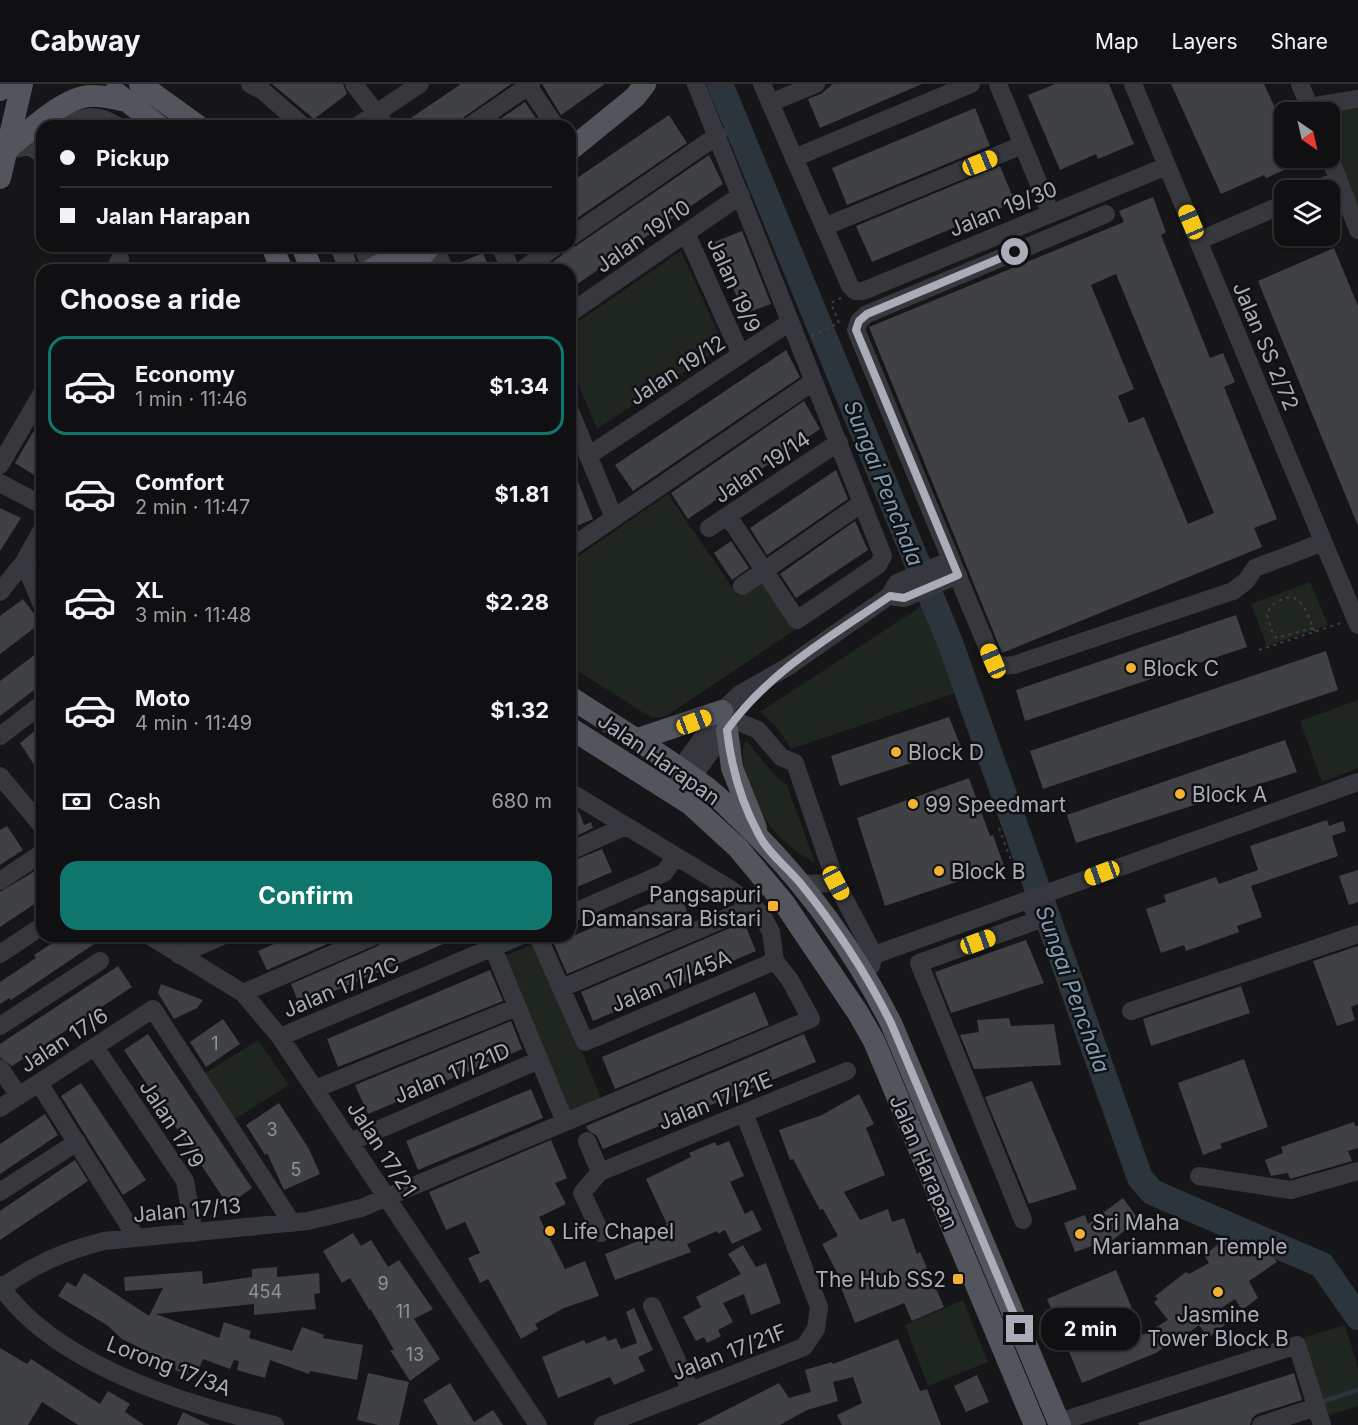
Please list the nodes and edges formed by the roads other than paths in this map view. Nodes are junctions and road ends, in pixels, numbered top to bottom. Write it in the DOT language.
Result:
graph roads {
  1 [pos="2,84"];
  2 [pos="22,84"];
  3 [pos="104,84"];
  4 [pos="250,84"];
  5 [pos="354,84"];
  6 [pos="420,84"];
  7 [pos="645,84"];
  8 [pos="696,84"];
  9 [pos="762,84"];
  10 [pos="816,84"];
  11 [pos="998,84"];
  12 [pos="1133,84"];
  13 [pos="1300,84"];
  14 [pos="529,85"];
  15 [pos="964,85"];
  16 [pos="0,90"];
  17 [pos="147,91"];
  18 [pos="1358,99"];
  19 [pos="1308,102"];
  20 [pos="770,103"];
  21 [pos="1340,103"];
  22 [pos="381,119"];
  23 [pos="43,120"];
  24 [pos="78,120"];
  25 [pos="106,120"];
  26 [pos="148,120"];
  27 [pos="189,120"];
  28 [pos="296,120"];
  29 [pos="479,120"];
  30 [pos="551,120"];
  31 [pos="36,126"];
  32 [pos="718,135"];
  33 [pos="576,145"];
  34 [pos="1023,146"];
  35 [pos="36,150"];
  36 [pos="5,151"];
  37 [pos="794,158"];
  38 [pos="1167,166"];
  39 [pos="1334,168"];
  40 [pos="0,178"];
  41 [pos="1338,180"];
  42 [pos="1340,185"];
  43 [pos="741,195"];
  44 [pos="1070,206"];
  45 [pos="1274,208"];
  46 [pos="1051,214"];
  47 [pos="1106,214"];
  48 [pos="1078,225"];
  49 [pos="824,227"];
  50 [pos="1358,230"];
  51 [pos="576,233"];
  52 [pos="686,233"];
  53 [pos="1198,241"];
  54 [pos="402,252"];
  55 [pos="426,252"];
  56 [pos="548,252"];
  57 [pos="382,264"];
  58 [pos="415,264"];
  59 [pos="530,264"];
  60 [pos="576,309"];
  61 [pos="790,322"];
  62 [pos="741,355"];
  63 [pos="814,381"];
  64 [pos="36,403"];
  65 [pos="576,426"];
  66 [pos="839,442"];
  67 [pos="588,456"];
  68 [pos="0,465"];
  69 [pos="0,483"];
  70 [pos="36,502"];
  71 [pos="862,503"];
  72 [pos="728,516"];
  73 [pos="614,518"];
  74 [pos="710,528"];
  75 [pos="36,541"];
  76 [pos="1323,542"];
  77 [pos="576,544"];
  78 [pos="24,562"];
  79 [pos="951,569"];
  80 [pos="764,571"];
  81 [pos="742,586"];
  82 [pos="36,591"];
  83 [pos="0,592"];
  84 [pos="1358,625"];
  85 [pos="576,701"];
  86 [pos="36,709"];
  87 [pos="728,720"];
  88 [pos="576,733"];
  89 [pos="0,736"];
  90 [pos="635,740"];
  91 [pos="686,773"];
  92 [pos="0,776"];
  93 [pos="1358,782"];
  94 [pos="672,794"];
  95 [pos="6,795"];
  96 [pos="576,796"];
  97 [pos="36,821"];
  98 [pos="627,826"];
  99 [pos="759,837"];
  100 [pos="576,848"];
  101 [pos="676,856"];
  102 [pos="36,857"];
  103 [pos="0,881"];
  104 [pos="836,883"];
  105 [pos="801,884"];
  106 [pos="1029,899"];
  107 [pos="754,906"];
  108 [pos="576,911"];
  109 [pos="36,931"];
  110 [pos="1358,934"];
  111 [pos="159,942"];
  112 [pos="209,942"];
  113 [pos="360,942"];
  114 [pos="541,942"];
  115 [pos="496,943"];
  116 [pos="0,954"];
  117 [pos="180,955"];
  118 [pos="874,955"];
  119 [pos="100,961"];
  120 [pos="775,961"];
  121 [pos="868,979"];
  122 [pos="562,988"];
  123 [pos="243,993"];
  124 [pos="517,1007"];
  125 [pos="1131,1011"];
  126 [pos="0,1026"];
  127 [pos="280,1037"];
  128 [pos="95,1047"];
  129 [pos="539,1060"];
  130 [pos="0,1068"];
  131 [pos="847,1071"];
  132 [pos="39,1083"];
  133 [pos="315,1089"];
  134 [pos="19,1096"];
  135 [pos="0,1108"];
  136 [pos="744,1113"];
  137 [pos="565,1122"];
  138 [pos="587,1141"];
  139 [pos="77,1142"];
  140 [pos="350,1142"];
  141 [pos="1358,1171"];
  142 [pos="600,1172"];
  143 [pos="1199,1176"];
  144 [pos="0,1192"];
  145 [pos="386,1197"];
  146 [pos="1023,1220"];
  147 [pos="292,1223"];
  148 [pos="194,1233"];
  149 [pos="601,1233"];
  150 [pos="136,1237"];
  151 [pos="0,1287"];
  152 [pos="652,1306"];
  153 [pos="692,1391"];
  154 [pos="1316,1407"];
  155 [pos="1030,1423"];
  156 [pos="1060,1424"];
  157 [pos="275,1425"];
  158 [pos="538,1425"];
  159 [pos="603,1425"];
  160 [pos="1261,1425"];
  161 [pos="1322,1425"];
  1 -- 16 [label="main road"];
  2 -- 36 [label="main road"];
  3 -- 17 [label="main road"];
  4 -- 28 [label="street"];
  5 -- 22 [label="street"];
  6 -- 22 [label="street"];
  7 -- 33 [label="main road"];
  8 -- 32 [label="street"];
  9 -- 20 [label="street"];
  10 -- 20 [label="street"];
  11 -- 34 [label="street"];
  12 -- 38 [label="street, Jalan SS 2/72"];
  13 -- 19 [label="street"];
  14 -- 29 [label="street"];
  14 -- 30 [label="street"];
  15 -- 37 [label="street"];
  17 -- 23 [label="main road"];
  17 -- 26 [label="main road"];
  17 -- 27 [label="main road"];
  18 -- 21 [label="street"];
  20 -- 37 [label="street"];
  24 -- 25 [label="street"];
  31 -- 36 [label="main road"];
  32 -- 43 [label="street"];
  32 -- 51 [label="street"];
  34 -- 46 [label="street"];
  34 -- 49 [label="street"];
  35 -- 36 [label="street"];
  36 -- 40 [label="main road"];
  37 -- 49 [label="street"];
  38 -- 44 [label="street, Jalan 19/30"];
  38 -- 53 [label="street, Jalan SS 2/72"];
  39 -- 41 [label="street"];
  42 -- 50 [label="street"];
  43 -- 52 [label="street, Jalan 19/10"];
  43 -- 61 [label="street"];
  44 -- 46 [label="street, Jalan 19/30"];
  44 -- 48 [label="street"];
  45 -- 53 [label="street"];
  46 -- 49 [label="street, Jalan 19/30"];
  47 -- 48 [label="street"];
  48 -- 79 [label="street"];
  52 -- 60 [label="street, Jalan 19/10"];
  52 -- 62 [label="street, Jalan 19/9"];
  53 -- 76 [label="street, Jalan SS 2/72"];
  54 -- 57 [label="main road"];
  55 -- 58 [label="main road"];
  56 -- 59 [label="street"];
  61 -- 62 [label="street, Jalan 19/12"];
  61 -- 63 [label="street"];
  62 -- 67 [label="street, Jalan 19/12"];
  63 -- 66 [label="street"];
  63 -- 73 [label="street"];
  64 -- 68 [label="street"];
  65 -- 67 [label="street"];
  66 -- 71 [label="street"];
  66 -- 72 [label="street, Jalan 19/14"];
  67 -- 73 [label="street"];
  69 -- 70 [label="street"];
  71 -- 80 [label="street"];
  71 -- 80 [label="street"];
  72 -- 74 [label="street, Jalan 19/14"];
  72 -- 80 [label="street"];
  73 -- 77 [label="street"];
  75 -- 78 [label="street"];
  76 -- 79 [label="street"];
  76 -- 84 [label="street, Jalan SS 2/72"];
  78 -- 82 [label="street"];
  78 -- 83 [label="street"];
  79 -- 87 [label="street"];
  80 -- 81 [label="street"];
  85 -- 90 [label="main road, Jalan Harapan"];
  86 -- 89 [label="street"];
  87 -- 90 [label="main road"];
  87 -- 91 [label="street"];
  87 -- 99 [label="main road"];
  87 -- 104 [label="street"];
  88 -- 94 [label="main road, Jalan Harapan"];
  90 -- 91 [label="main road, Jalan Harapan"];
  91 -- 94 [label="street"];
  91 -- 99 [label="main road, Jalan Harapan"];
  92 -- 95 [label="street"];
  93 -- 106 [label="street"];
  94 -- 155 [label="main road, Jalan Harapan"];
  95 -- 97 [label="street"];
  96 -- 98 [label="street"];
  98 -- 100 [label="street"];
  98 -- 101 [label="street"];
  99 -- 105 [label="main road, Jalan Harapan"];
  101 -- 107 [label="street"];
  101 -- 108 [label="street"];
  102 -- 103 [label="street"];
  104 -- 105 [label="street"];
  104 -- 118 [label="street"];
  105 -- 121 [label="main road, Jalan Harapan"];
  106 -- 118 [label="street"];
  106 -- 146 [label="street"];
  107 -- 120 [label="street"];
  107 -- 122 [label="street"];
  109 -- 116 [label="street"];
  110 -- 125 [label="street"];
  111 -- 117 [label="street, Jalan 17/21"];
  112 -- 117 [label="street"];
  113 -- 123 [label="street"];
  114 -- 122 [label="street"];
  115 -- 124 [label="street"];
  115 -- 127 [label="street, Jalan 17/21C"];
  117 -- 123 [label="street, Jalan 17/21"];
  118 -- 121 [label="street"];
  119 -- 126 [label="street"];
  120 -- 122 [label="street, Jalan 17/45A"];
  120 -- 137 [label="street, Jalan 17/13"];
  121 -- 156 [label="main road, Jalan Harapan"];
  123 -- 127 [label="street, Jalan 17/21"];
  124 -- 129 [label="street"];
  124 -- 133 [label="street"];
  127 -- 133 [label="street, Jalan 17/21"];
  128 -- 132 [label="street, Jalan 17/6"];
  128 -- 147 [label="street, Jalan 17/6"];
  128 -- 148 [label="street, Jalan 17/9"];
  129 -- 137 [label="street"];
  129 -- 140 [label="street, Jalan 17/21D"];
  130 -- 134 [label="street"];
  131 -- 136 [label="street, Jalan 17/21E"];
  132 -- 134 [label="street, Jalan 17/6"];
  132 -- 139 [label="street"];
  133 -- 140 [label="street, Jalan 17/21"];
  134 -- 135 [label="street, Jalan 17/6"];
  136 -- 142 [label="street, Jalan 17/21E"];
  136 -- 153 [label="street, Jalan 17/21F"];
  137 -- 145 [label="street, Jalan 17/13"];
  138 -- 142 [label="street"];
  139 -- 144 [label="street"];
  139 -- 150 [label="street"];
  140 -- 145 [label="street, Jalan 17/21"];
  141 -- 143 [label="street"];
  142 -- 149 [label="street"];
  145 -- 147 [label="street, Jalan 17/13"];
  145 -- 158 [label="street, Jalan 17/21"];
  147 -- 148 [label="street, Jalan 17/13"];
  148 -- 150 [label="street, Jalan 17/13"];
  150 -- 151 [label="street, Jalan 17/13"];
  151 -- 157 [label="street, Lorong 17/3A"];
  152 -- 153 [label="street"];
  153 -- 159 [label="street, Jalan 17/21F"];
  154 -- 156 [label="street"];
  154 -- 160 [label="street"];
  154 -- 161 [label="street"];
}
